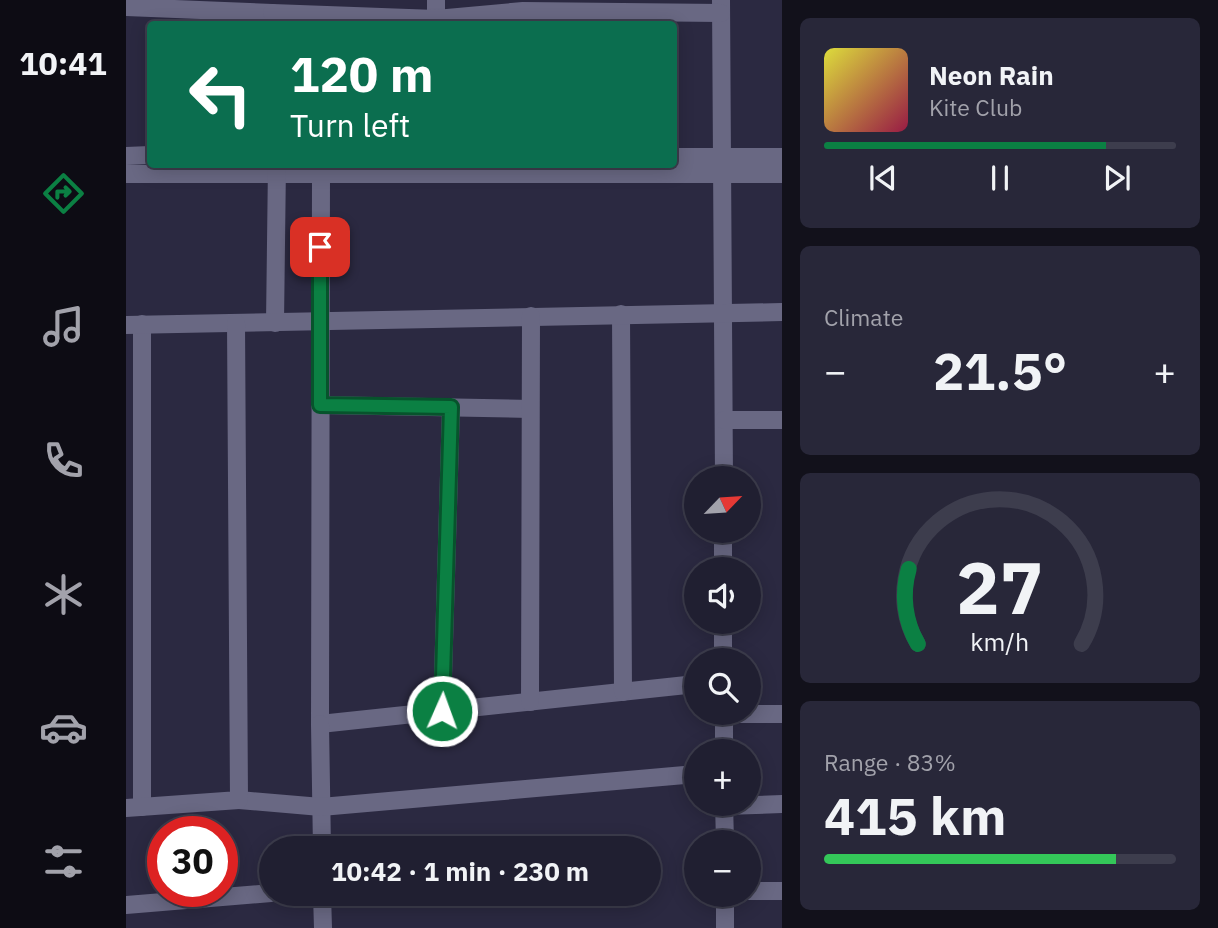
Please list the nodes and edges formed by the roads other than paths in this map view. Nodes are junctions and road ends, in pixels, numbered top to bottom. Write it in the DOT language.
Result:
graph roads {
  1 [pos="436,0"];
  2 [pos="523,5"];
  3 [pos="612,6"];
  4 [pos="721,6"];
  5 [pos="126,7"];
  6 [pos="245,7"];
  7 [pos="272,19"];
  8 [pos="436,19"];
  9 [pos="147,155"];
  10 [pos="126,156"];
  11 [pos="677,157"];
  12 [pos="782,157"];
  13 [pos="724,165"];
  14 [pos="677,166"];
  15 [pos="276,168"];
  16 [pos="551,168"];
  17 [pos="321,172"];
  18 [pos="126,174"];
  19 [pos="782,174"];
  20 [pos="782,312"];
  21 [pos="621,314"];
  22 [pos="723,314"];
  23 [pos="531,316"];
  24 [pos="320,322"];
  25 [pos="236,323"];
  26 [pos="275,323"];
  27 [pos="134,325"];
  28 [pos="320,405"];
  29 [pos="451,407"];
  30 [pos="530,409"];
  31 [pos="724,419"];
  32 [pos="782,420"];
  33 [pos="723,466"];
  34 [pos="134,607"];
  35 [pos="684,685"];
  36 [pos="623,692"];
  37 [pos="530,702"];
  38 [pos="442,711"];
  39 [pos="761,714"];
  40 [pos="782,714"];
  41 [pos="320,724"];
  42 [pos="684,775"];
  43 [pos="239,800"];
  44 [pos="761,804"];
  45 [pos="782,804"];
  46 [pos="134,807"];
  47 [pos="321,807"];
  48 [pos="322,836"];
  49 [pos="761,891"];
  50 [pos="782,891"];
  51 [pos="259,894"];
  52 [pos="126,905"];
  53 [pos="322,906"];
  54 [pos="725,907"];
  55 [pos="323,928"];
  56 [pos="725,928"];
  1 -- 8 [label="street"];
  2 -- 3 [label="street"];
  2 -- 8 [label="street"];
  3 -- 4 [label="street"];
  4 -- 13 [label="street"];
  5 -- 6 [label="street"];
  6 -- 7 [label="street"];
  7 -- 8 [label="street"];
  9 -- 10 [label="street"];
  11 -- 13 [label="street"];
  12 -- 13 [label="street"];
  13 -- 14 [label="street"];
  13 -- 19 [label="street"];
  13 -- 22 [label="street"];
  15 -- 17 [label="street"];
  15 -- 18 [label="street"];
  15 -- 26 [label="street"];
  16 -- 17 [label="street"];
  17 -- 24 [label="street"];
  20 -- 22 [label="street"];
  21 -- 22 [label="street"];
  21 -- 23 [label="street"];
  21 -- 36 [label="street"];
  22 -- 31 [label="street"];
  23 -- 24 [label="street"];
  23 -- 30 [label="street"];
  24 -- 26 [label="street"];
  24 -- 28 [label="street"];
  25 -- 26 [label="street"];
  25 -- 27 [label="street"];
  25 -- 43 [label="street"];
  27 -- 34 [label="street"];
  28 -- 29 [label="street"];
  28 -- 41 [label="street"];
  29 -- 30 [label="street"];
  29 -- 38 [label="street"];
  30 -- 37 [label="street"];
  31 -- 32 [label="street"];
  31 -- 33 [label="street"];
  34 -- 46 [label="street"];
  35 -- 36 [label="street"];
  36 -- 37 [label="street"];
  37 -- 38 [label="street"];
  38 -- 41 [label="street"];
  39 -- 40 [label="street"];
  41 -- 47 [label="street"];
  42 -- 47 [label="street"];
  43 -- 46 [label="street"];
  43 -- 47 [label="street"];
  44 -- 45 [label="street"];
  47 -- 48 [label="street"];
  49 -- 50 [label="street"];
  51 -- 52 [label="street"];
  53 -- 55 [label="street"];
  54 -- 56 [label="street"];
}
